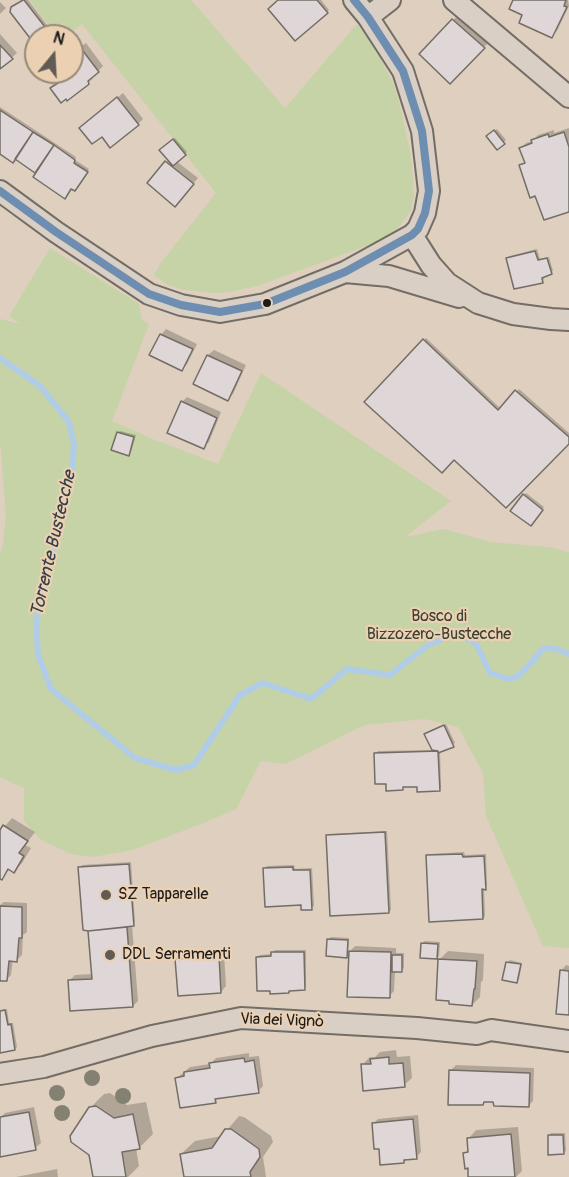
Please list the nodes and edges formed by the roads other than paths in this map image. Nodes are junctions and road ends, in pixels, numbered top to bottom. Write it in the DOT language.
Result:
graph roads {
  1 [pos="354,0"];
  2 [pos="390,0"];
  3 [pos="454,0"];
  4 [pos="368,17"];
  5 [pos="569,97"];
  6 [pos="0,191"];
  7 [pos="412,235"];
  8 [pos="345,272"];
  9 [pos="478,303"];
  10 [pos="569,320"];
  11 [pos="569,1041"];
  12 [pos="0,1074"];
  1 -- 4 [label="street"];
  2 -- 4 [label="street"];
  3 -- 5 [label="street"];
  4 -- 7 [label="street"];
  6 -- 8 [label="street"];
  7 -- 8 [label="street"];
  7 -- 9 [label="street"];
  8 -- 9 [label="street"];
  9 -- 10 [label="street"];
  11 -- 12 [label="street, Via dei Vignò"];
}
